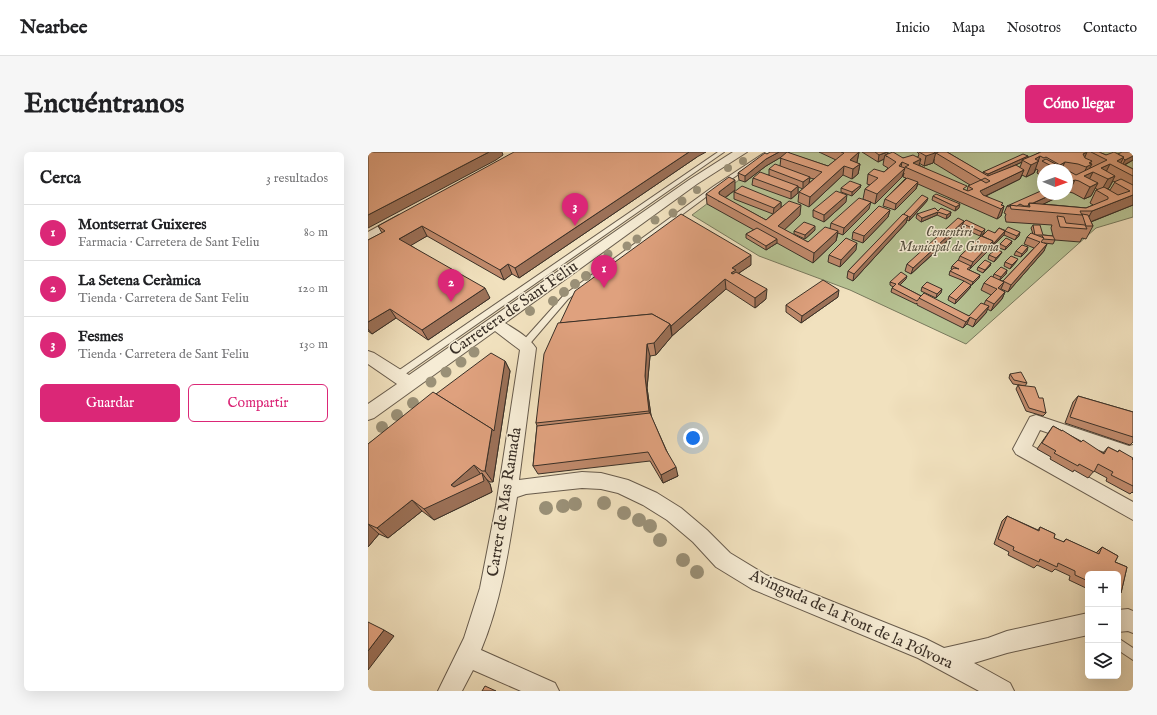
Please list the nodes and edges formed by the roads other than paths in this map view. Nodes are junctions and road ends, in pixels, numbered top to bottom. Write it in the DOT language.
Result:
graph roads {
  1 [pos="721,152"];
  2 [pos="742,152"];
  3 [pos="769,152"];
  4 [pos="411,213"];
  5 [pos="368,237"];
  6 [pos="494,323"];
  7 [pos="524,345"];
  8 [pos="368,357"];
  9 [pos="403,379"];
  10 [pos="368,413"];
  11 [pos="1133,452"];
  12 [pos="508,491"];
  13 [pos="1133,512"];
  14 [pos="1121,621"];
  15 [pos="1133,622"];
  16 [pos="1085,625"];
  17 [pos="1121,645"];
  18 [pos="1133,655"];
  19 [pos="468,656"];
  20 [pos="944,659"];
  21 [pos="450,691"];
  22 [pos="546,691"];
  23 [pos="1002,691"];
  1 -- 9 [label="lane"];
  2 -- 6 [label="street, Carretera de Sant Feliu"];
  3 -- 7 [label="lane"];
  4 -- 5 [label="street"];
  6 -- 7 [label="street"];
  6 -- 9 [label="street, Carretera de Sant Feliu"];
  7 -- 12 [label="street, Carrer de Mas Ramada"];
  8 -- 9 [label="street"];
  9 -- 10 [label="street, Carretera de Sant Feliu"];
  11 -- 13 [label="street"];
  12 -- 19 [label="street, Carrer de Mas Ramada"];
  12 -- 20 [label="street, Avinguda de la Font de la Pólvora"];
  14 -- 15 [label="street"];
  16 -- 20 [label="street"];
  17 -- 18 [label="lane"];
  19 -- 21 [label="street, Carrer de Mas Ramada"];
  19 -- 22 [label="street"];
  20 -- 23 [label="street, Avinguda de la Font de la Pólvora"];
}
